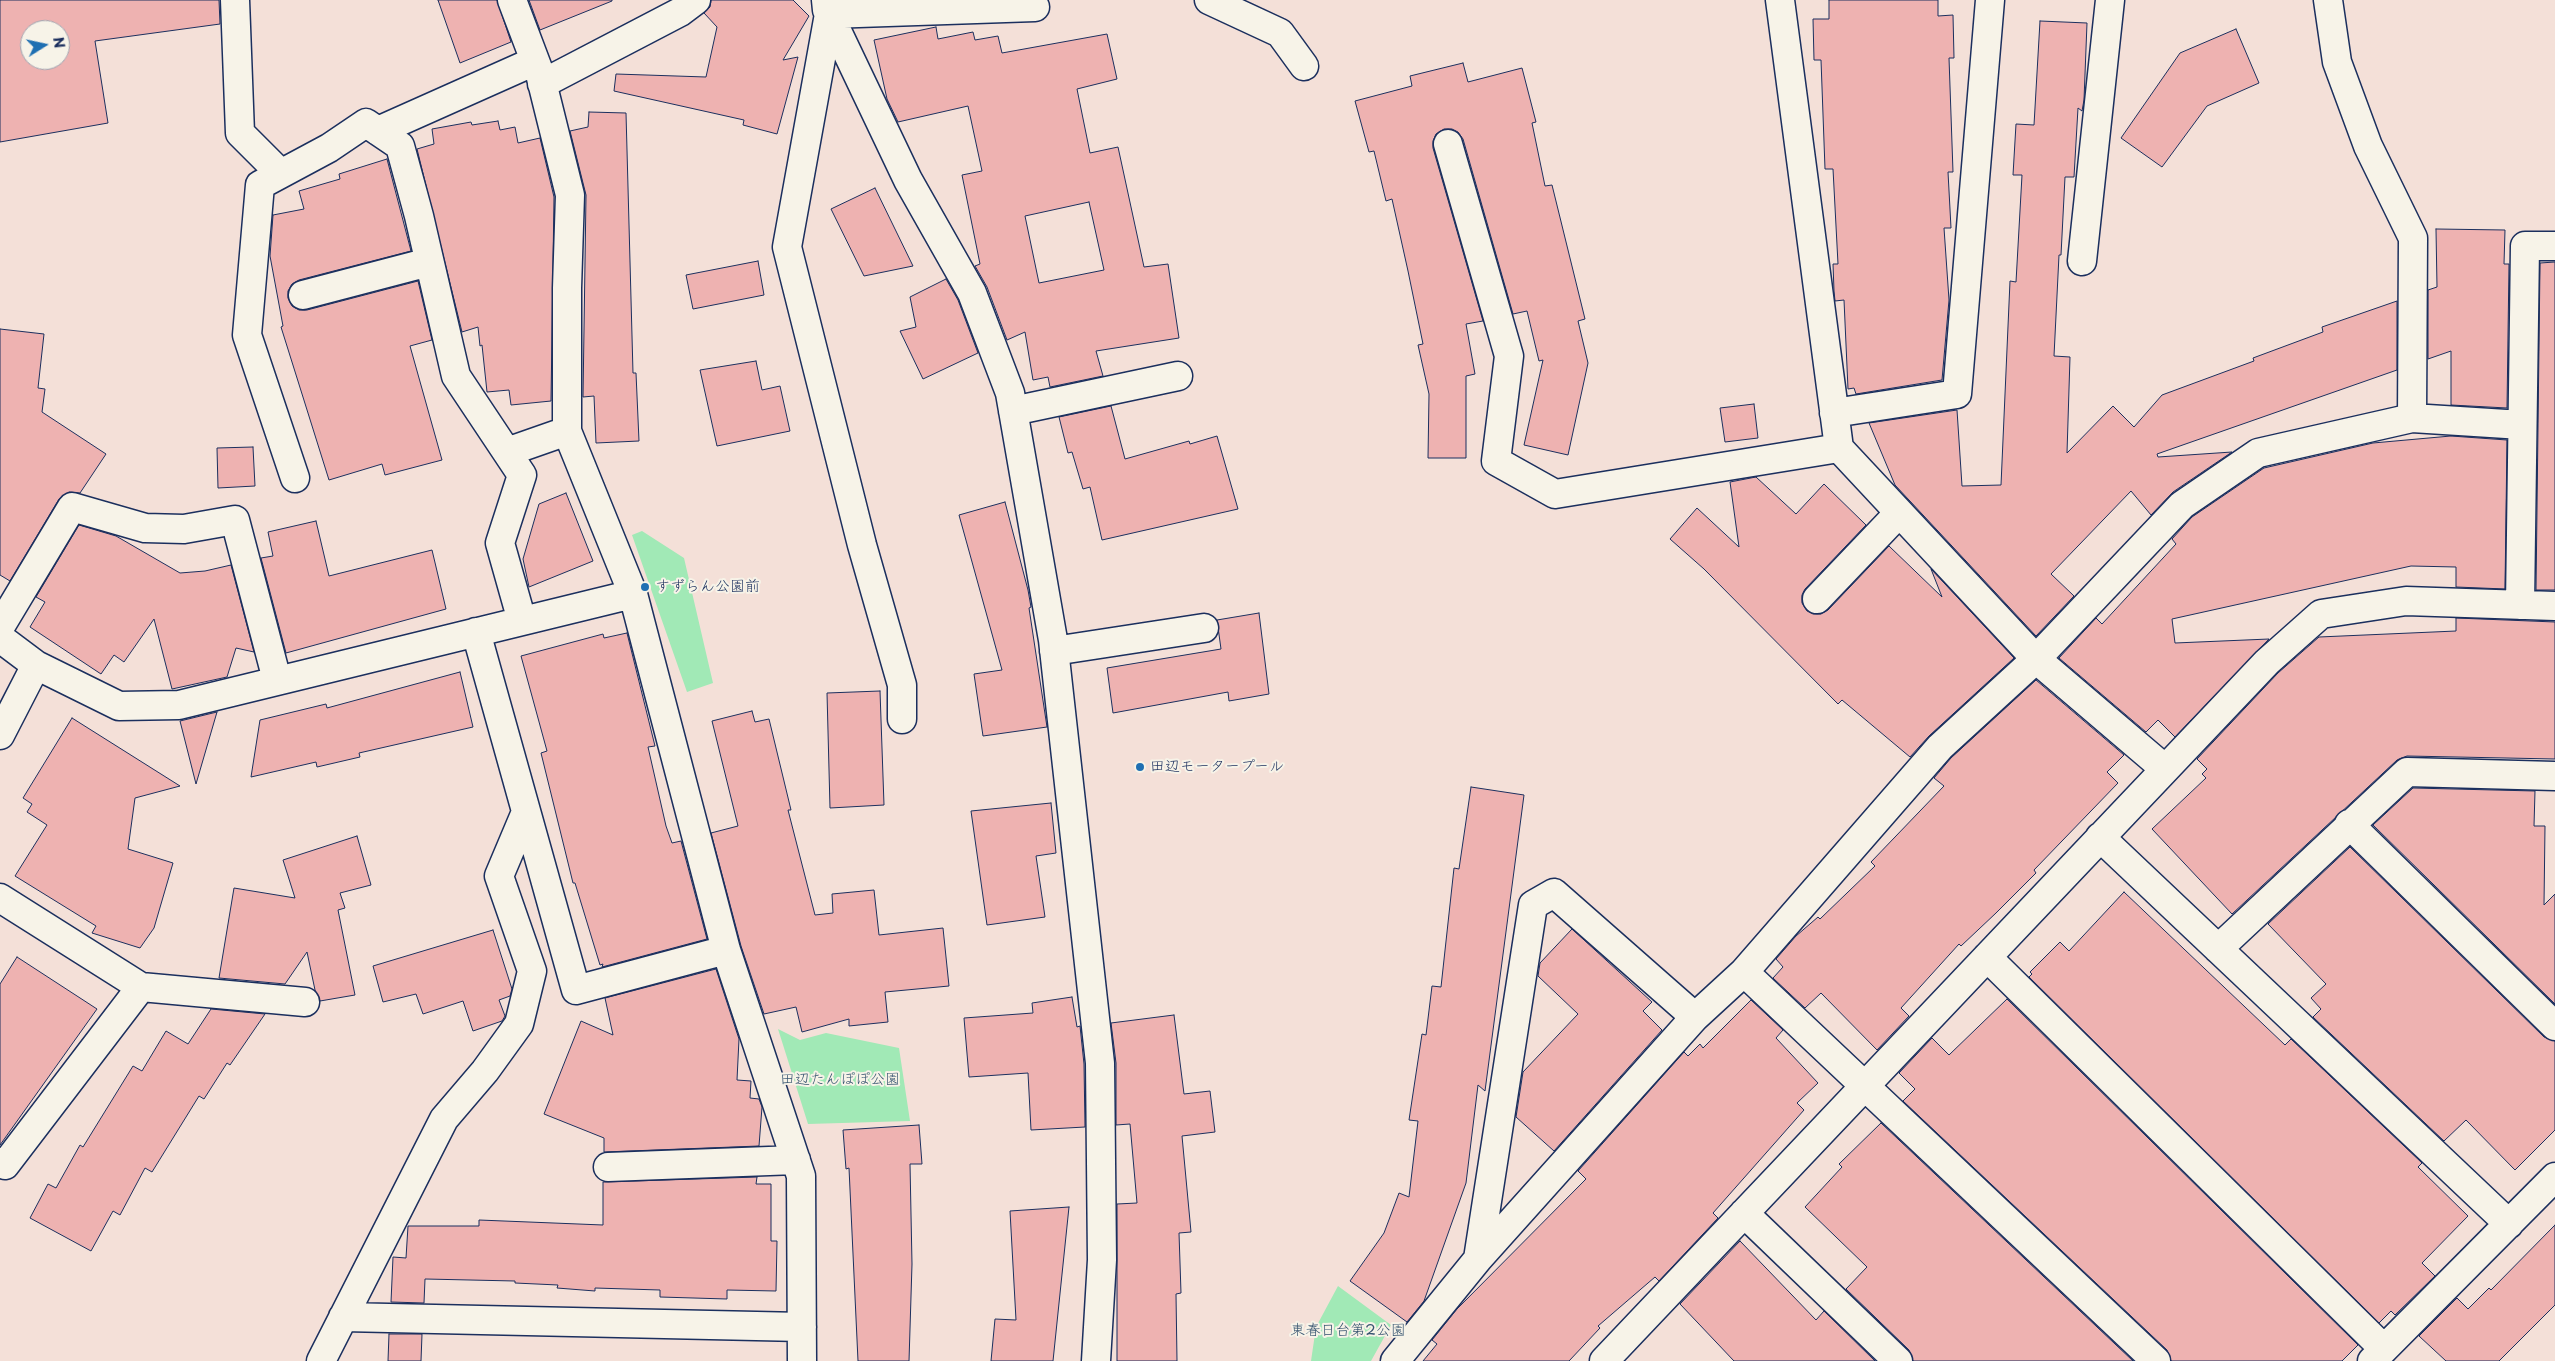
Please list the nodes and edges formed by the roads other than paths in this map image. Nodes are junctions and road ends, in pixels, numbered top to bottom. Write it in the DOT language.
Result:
graph roads {
  1 [pos="236,0"];
  2 [pos="512,0"];
  3 [pos="1208,0"];
  4 [pos="1780,0"];
  5 [pos="1990,0"];
  6 [pos="2110,0"];
  7 [pos="2328,0"];
  8 [pos="683,4"];
  9 [pos="828,7"];
  10 [pos="1035,7"];
  11 [pos="1304,66"];
  12 [pos="539,73"];
  13 [pos="378,131"];
  14 [pos="1448,144"];
  15 [pos="280,173"];
  16 [pos="2555,246"];
  17 [pos="2082,261"];
  18 [pos="429,262"];
  19 [pos="303,295"];
  20 [pos="1178,376"];
  21 [pos="1013,411"];
  22 [pos="1834,413"];
  23 [pos="2412,418"];
  24 [pos="2522,425"];
  25 [pos="568,431"];
  26 [pos="1839,448"];
  27 [pos="507,452"];
  28 [pos="296,478"];
  29 [pos="1899,513"];
  30 [pos="633,594"];
  31 [pos="1817,599"];
  32 [pos="2520,605"];
  33 [pos="2555,606"];
  34 [pos="522,621"];
  35 [pos="0,627"];
  36 [pos="1204,628"];
  37 [pos="476,632"];
  38 [pos="0,638"];
  39 [pos="1054,651"];
  40 [pos="2036,659"];
  41 [pos="36,665"];
  42 [pos="277,680"];
  43 [pos="902,719"];
  44 [pos="0,735"];
  45 [pos="2165,769"];
  46 [pos="2555,776"];
  47 [pos="526,812"];
  48 [pos="2349,824"];
  49 [pos="2100,837"];
  50 [pos="0,898"];
  51 [pos="2218,949"];
  52 [pos="726,950"];
  53 [pos="1987,957"];
  54 [pos="1744,972"];
  55 [pos="141,987"];
  56 [pos="305,1002"];
  57 [pos="1695,1017"];
  58 [pos="2555,1026"];
  59 [pos="1865,1086"];
  60 [pos="796,1160"];
  61 [pos="0,1162"];
  62 [pos="608,1167"];
  63 [pos="2555,1178"];
  64 [pos="1744,1213"];
  65 [pos="2508,1224"];
  66 [pos="1478,1259"];
  67 [pos="343,1317"];
  68 [pos="802,1327"];
  69 [pos="2378,1355"];
  70 [pos="321,1361"];
  71 [pos="802,1361"];
  72 [pos="1096,1361"];
  73 [pos="1395,1361"];
  74 [pos="1604,1361"];
  75 [pos="1898,1361"];
  76 [pos="2156,1361"];
  1 -- 15 [label="street"];
  2 -- 12 [label="street"];
  3 -- 11 [label="street"];
  4 -- 22 [label="street"];
  5 -- 22 [label="street"];
  6 -- 17 [label="street"];
  7 -- 23 [label="street"];
  8 -- 12 [label="street"];
  9 -- 10 [label="street"];
  9 -- 21 [label="street"];
  9 -- 43 [label="street"];
  12 -- 13 [label="street"];
  12 -- 25 [label="street"];
  13 -- 15 [label="street"];
  13 -- 18 [label="street"];
  14 -- 26 [label="street"];
  15 -- 28 [label="street"];
  16 -- 24 [label="street"];
  18 -- 19 [label="street"];
  18 -- 27 [label="street"];
  20 -- 21 [label="street"];
  21 -- 39 [label="street"];
  22 -- 26 [label="street"];
  23 -- 24 [label="street"];
  23 -- 40 [label="street"];
  24 -- 32 [label="street"];
  25 -- 27 [label="street"];
  25 -- 30 [label="street"];
  26 -- 29 [label="street"];
  27 -- 34 [label="street"];
  29 -- 31 [label="street"];
  29 -- 40 [label="street"];
  30 -- 34 [label="street"];
  30 -- 52 [label="street"];
  32 -- 33 [label="street"];
  32 -- 45 [label="street"];
  34 -- 37 [label="street"];
  35 -- 42 [label="street"];
  36 -- 39 [label="street"];
  37 -- 42 [label="street"];
  37 -- 47 [label="street"];
  38 -- 41 [label="street"];
  39 -- 72 [label="street"];
  40 -- 45 [label="street"];
  40 -- 54 [label="street"];
  41 -- 42 [label="street"];
  41 -- 44 [label="street"];
  45 -- 49 [label="street"];
  46 -- 48 [label="street"];
  47 -- 52 [label="street"];
  47 -- 67 [label="street"];
  48 -- 51 [label="street"];
  48 -- 58 [label="street"];
  49 -- 51 [label="street"];
  49 -- 53 [label="street"];
  50 -- 55 [label="street"];
  51 -- 65 [label="street"];
  52 -- 60 [label="street"];
  53 -- 59 [label="street"];
  53 -- 69 [label="street"];
  54 -- 57 [label="street"];
  54 -- 59 [label="street"];
  55 -- 56 [label="street"];
  55 -- 61 [label="street"];
  57 -- 66 [label="street"];
  57 -- 66 [label="street"];
  59 -- 64 [label="street"];
  59 -- 76 [label="street"];
  60 -- 62 [label="street"];
  60 -- 68 [label="street"];
  63 -- 65 [label="street"];
  64 -- 74 [label="street"];
  64 -- 75 [label="street"];
  65 -- 69 [label="street"];
  66 -- 73 [label="street"];
  67 -- 68 [label="street"];
  67 -- 70 [label="street"];
  68 -- 71 [label="street"];
}
